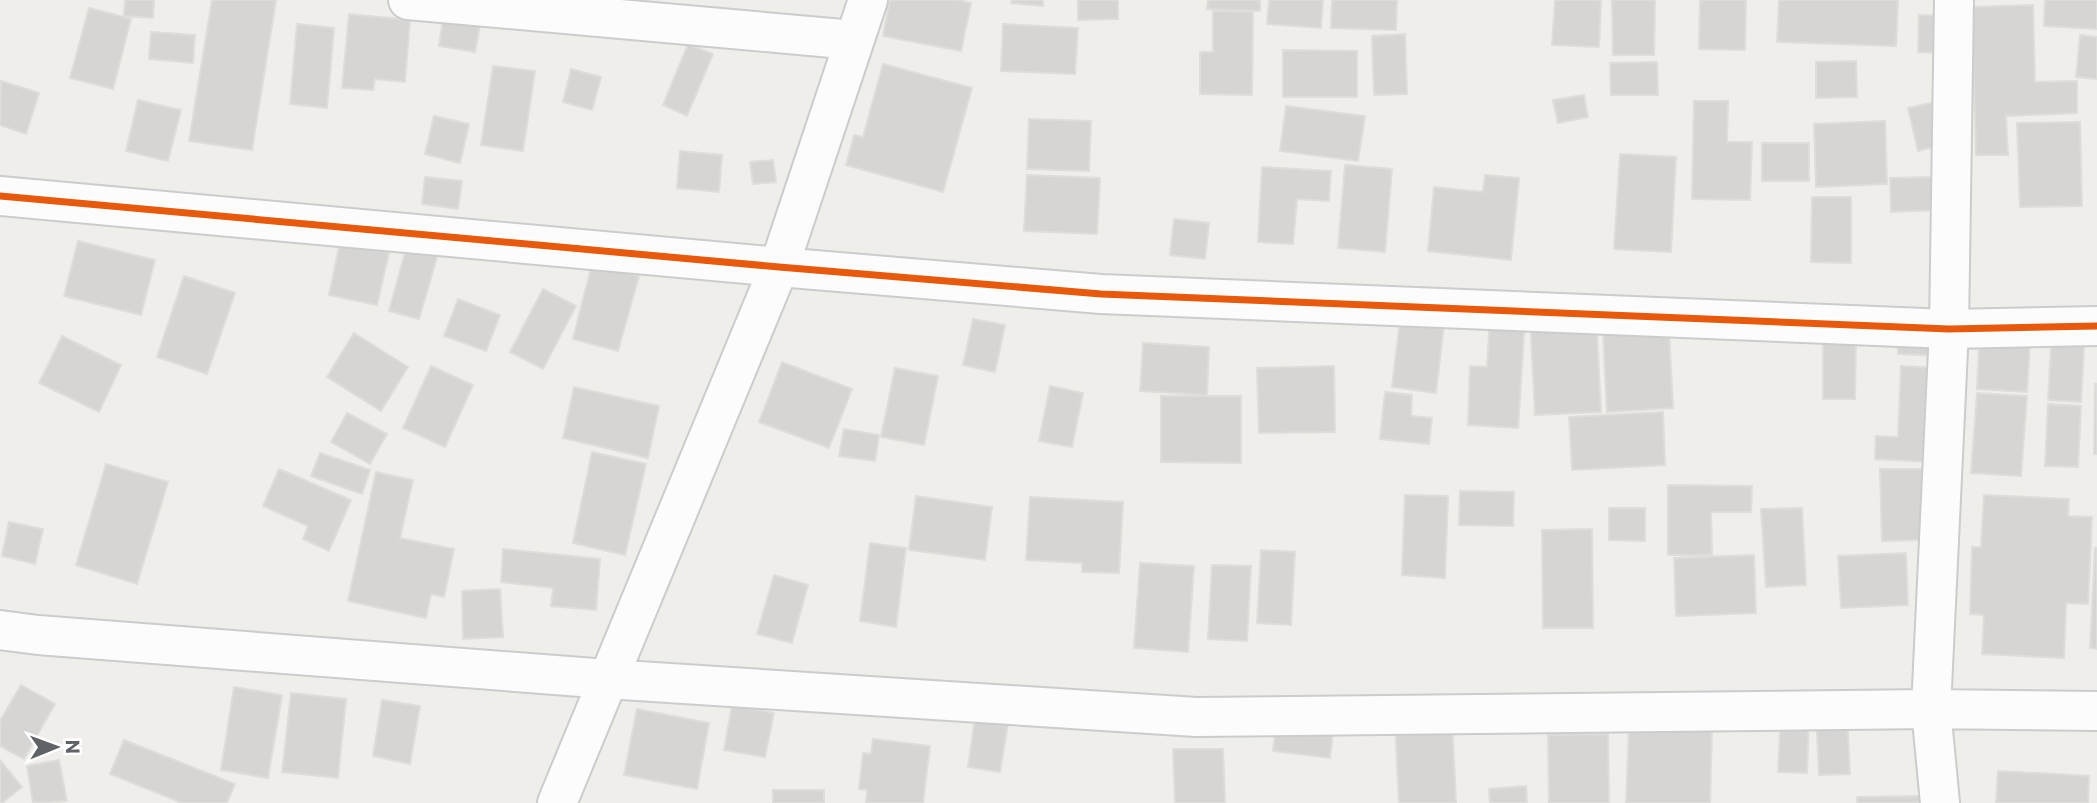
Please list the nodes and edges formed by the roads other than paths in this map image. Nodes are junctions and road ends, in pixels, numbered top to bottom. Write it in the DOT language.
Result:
graph roads {
  1 [pos="408,0"];
  2 [pos="868,0"];
  3 [pos="1954,0"];
  4 [pos="854,40"];
  5 [pos="0,196"];
  6 [pos="779,267"];
  7 [pos="2097,326"];
  8 [pos="1949,329"];
  9 [pos="0,630"];
  10 [pos="607,679"];
  11 [pos="1931,709"];
  12 [pos="2097,711"];
  13 [pos="556,803"];
  14 [pos="1940,803"];
  1 -- 4 [label="street"];
  2 -- 4 [label="street"];
  3 -- 8 [label="street"];
  4 -- 6 [label="street"];
  5 -- 6 [label="street"];
  6 -- 8 [label="street"];
  6 -- 10 [label="street"];
  7 -- 8 [label="street"];
  8 -- 11 [label="street"];
  9 -- 10 [label="street"];
  10 -- 11 [label="street"];
  10 -- 13 [label="street"];
  11 -- 12 [label="street"];
  11 -- 14 [label="street"];
}
